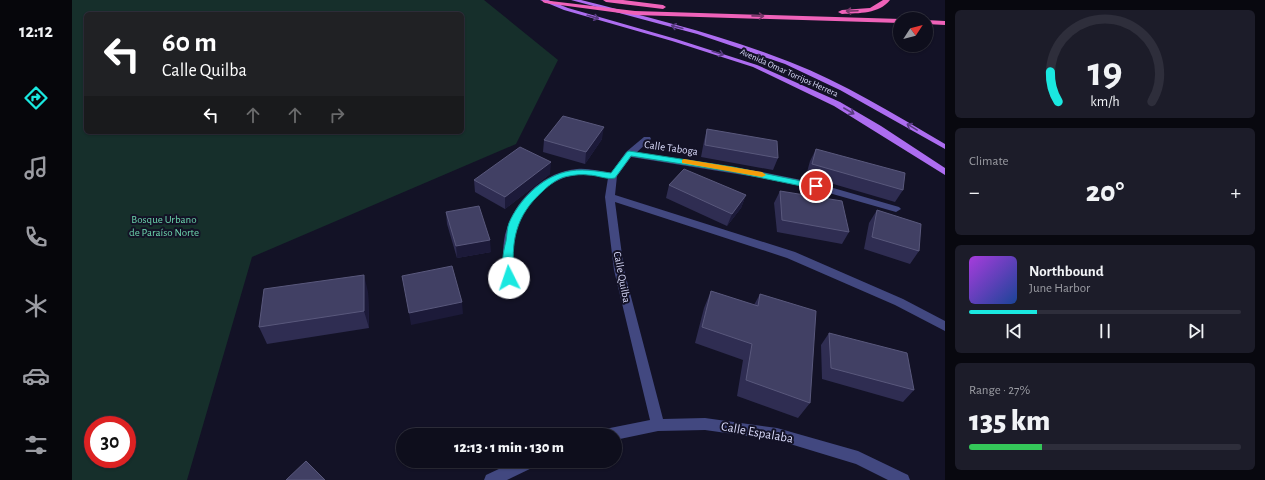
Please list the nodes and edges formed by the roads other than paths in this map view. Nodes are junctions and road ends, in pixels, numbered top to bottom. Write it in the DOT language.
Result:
graph roads {
  1 [pos="574,0"];
  2 [pos="606,0"];
  3 [pos="887,0"];
  4 [pos="544,1"];
  5 [pos="607,9"];
  6 [pos="893,21"];
  7 [pos="933,22"];
  8 [pos="945,23"];
  9 [pos="647,139"];
  10 [pos="945,147"];
  11 [pos="629,154"];
  12 [pos="945,172"];
  13 [pos="613,176"];
  14 [pos="610,196"];
  15 [pos="896,208"];
  16 [pos="509,278"];
  17 [pos="945,326"];
  18 [pos="658,425"];
  19 [pos="622,432"];
  20 [pos="516,468"];
  21 [pos="491,480"];
  22 [pos="903,480"];
  1 -- 5 [label="main road, Avenida Omar Torrijos Herrera"];
  3 -- 2 [label="highway, one-way"];
  4 -- 5 [label="highway"];
  4 -- 12 [label="main road, Avenida Omar Torrijos Herrera, one-way"];
  5 -- 6 [label="highway, one-way"];
  10 -- 5 [label="main road, Avenida Omar Torrijos Herrera, one-way"];
  7 -- 8 [label="highway"];
  9 -- 11 [label="street, Calle Quilba"];
  11 -- 13 [label="street, Calle Quilba"];
  11 -- 15 [label="street, Calle Taboga"];
  13 -- 14 [label="street, Calle Quilba"];
  13 -- 16 [label="street"];
  14 -- 17 [label="street"];
  14 -- 18 [label="street, Calle Quilba"];
  18 -- 19 [label="street, Calle Espalaba"];
  18 -- 22 [label="street, Calle Espalaba"];
  20 -- 21 [label="street"];
}
